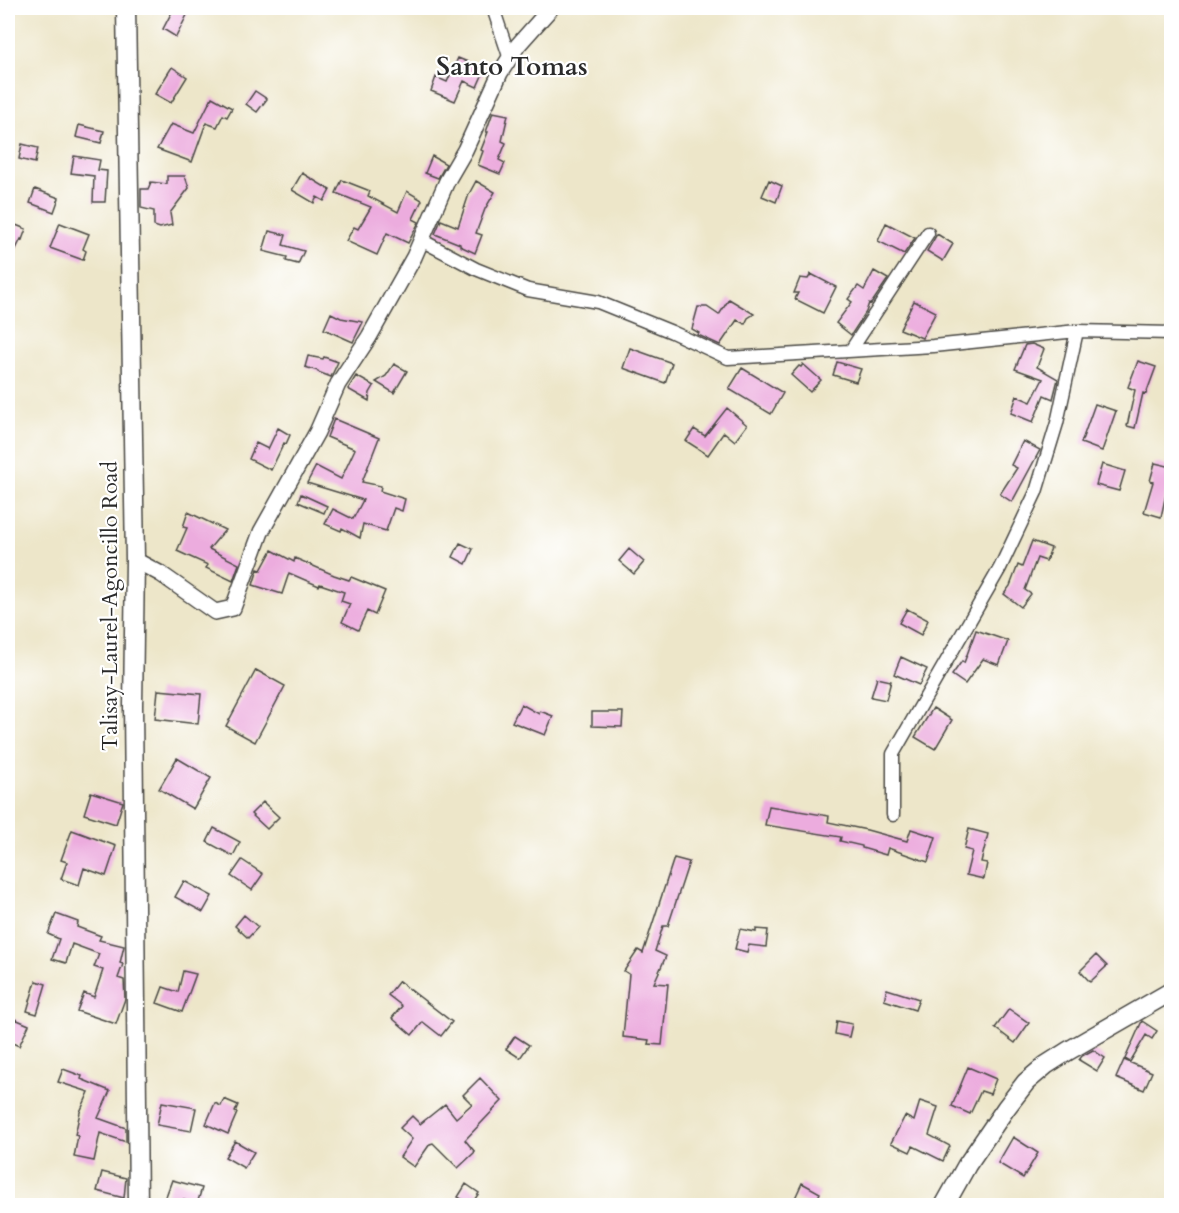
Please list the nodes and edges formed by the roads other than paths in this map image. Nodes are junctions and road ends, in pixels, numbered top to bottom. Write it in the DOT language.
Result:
graph roads {
  1 [pos="126,8"];
  2 [pos="493,8"];
  3 [pos="551,8"];
  4 [pos="509,56"];
  5 [pos="928,233"];
  6 [pos="421,240"];
  7 [pos="1077,331"];
  8 [pos="1172,333"];
  9 [pos="851,350"];
  10 [pos="135,560"];
  11 [pos="893,816"];
  12 [pos="1172,992"];
  13 [pos="138,1206"];
  14 [pos="944,1206"];
  1 -- 10 [label="main road, Talisay-Laurel-Agoncillo Road"];
  2 -- 4 [label="street"];
  3 -- 4 [label="street"];
  4 -- 6 [label="street"];
  5 -- 9 [label="street"];
  6 -- 9 [label="street"];
  6 -- 10 [label="street"];
  7 -- 8 [label="street"];
  7 -- 9 [label="street"];
  7 -- 11 [label="street"];
  10 -- 13 [label="main road, Talisay-Laurel-Agoncillo Road"];
  12 -- 14 [label="main road"];
}
